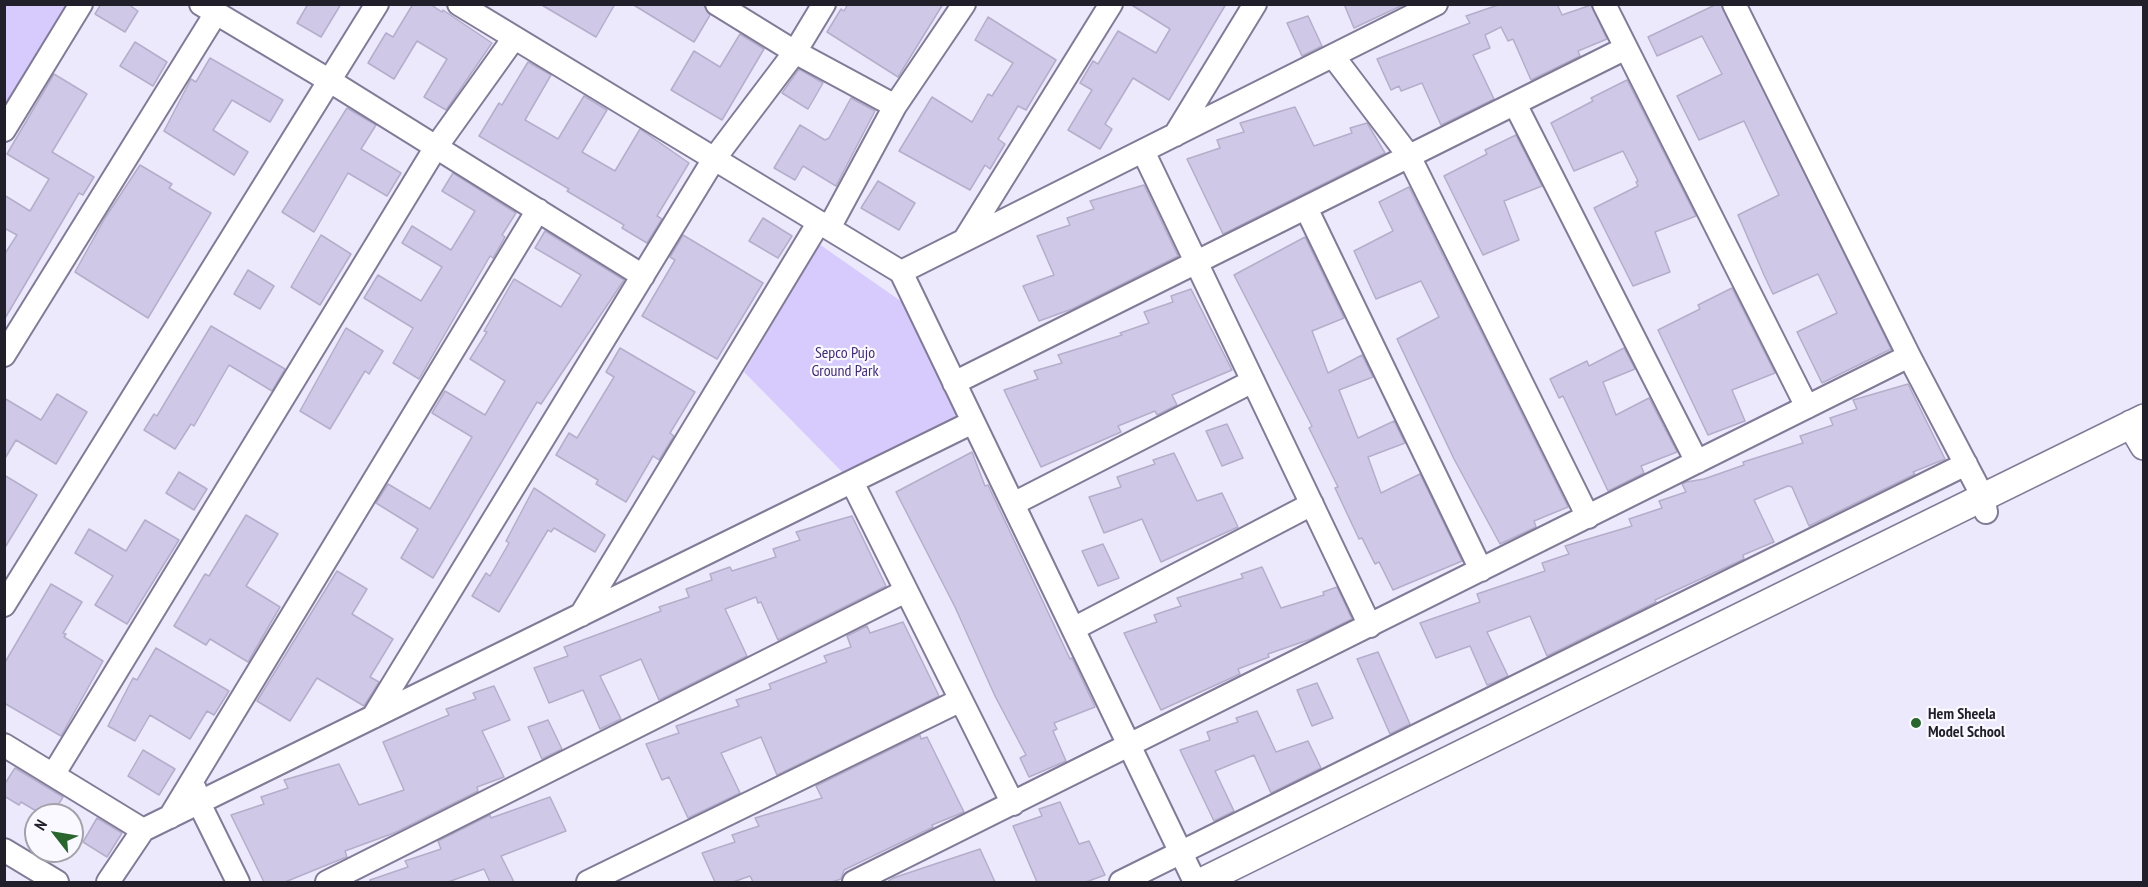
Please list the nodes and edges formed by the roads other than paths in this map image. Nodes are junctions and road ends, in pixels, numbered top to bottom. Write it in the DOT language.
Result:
graph roads {
  1 [pos="81,4"];
  2 [pos="377,4"];
  3 [pos="459,4"];
  4 [pos="717,4"];
  5 [pos="824,4"];
  6 [pos="964,4"];
  7 [pos="1111,4"];
  8 [pos="1255,4"];
  9 [pos="1436,4"];
  10 [pos="1604,4"];
  11 [pos="1734,4"];
  12 [pos="209,9"];
  13 [pos="514,38"];
  14 [pos="1626,48"];
  15 [pos="795,52"];
  16 [pos="1333,56"];
  17 [pos="330,81"];
  18 [pos="1515,104"];
  19 [pos="896,106"];
  20 [pos="4,130"];
  21 [pos="1174,135"];
  22 [pos="436,147"];
  23 [pos="1143,151"];
  24 [pos="1409,156"];
  25 [pos="714,159"];
  26 [pos="1306,208"];
  27 [pos="538,210"];
  28 [pos="824,225"];
  29 [pos="964,240"];
  30 [pos="1196,263"];
  31 [pos="901,272"];
  32 [pos="643,276"];
  33 [pos="4,355"];
  34 [pos="1909,356"];
  35 [pos="1253,381"];
  36 [pos="954,383"];
  37 [pos="1807,407"];
  38 [pos="973,422"];
  39 [pos="2140,432"];
  40 [pos="1697,462"];
  41 [pos="1966,464"];
  42 [pos="852,482"];
  43 [pos="1013,504"];
  44 [pos="1312,504"];
  45 [pos="1984,505"];
  46 [pos="1588,517"];
  47 [pos="1481,570"];
  48 [pos="906,591"];
  49 [pos="4,605"];
  50 [pos="581,615"];
  51 [pos="1370,626"];
  52 [pos="1073,628"];
  53 [pos="961,700"];
  54 [pos="373,717"];
  55 [pos="4,745"];
  56 [pos="1129,746"];
  57 [pos="53,775"];
  58 [pos="193,778"];
  59 [pos="199,803"];
  60 [pos="1013,804"];
  61 [pos="170,817"];
  62 [pos="143,830"];
  63 [pos="4,850"];
  64 [pos="1181,853"];
  65 [pos="861,881"];
  66 [pos="57,882"];
  67 [pos="108,882"];
  68 [pos="238,882"];
  69 [pos="327,882"];
  70 [pos="588,882"];
  71 [pos="1121,882"];
  72 [pos="1195,882"];
  73 [pos="1201,882"];
  74 [pos="1228,882"];
  1 -- 20 [label="street"];
  2 -- 17 [label="street"];
  3 -- 13 [label="street"];
  4 -- 15 [label="street"];
  5 -- 15 [label="street"];
  6 -- 19 [label="street"];
  7 -- 29 [label="street"];
  8 -- 21 [label="street"];
  9 -- 16 [label="street"];
  10 -- 14 [label="street"];
  11 -- 34 [label="street"];
  12 -- 17 [label="street"];
  12 -- 33 [label="street"];
  13 -- 22 [label="street"];
  13 -- 25 [label="street"];
  14 -- 18 [label="street"];
  14 -- 37 [label="street"];
  15 -- 19 [label="street"];
  15 -- 25 [label="street"];
  16 -- 21 [label="street"];
  16 -- 24 [label="street"];
  17 -- 22 [label="street"];
  17 -- 49 [label="street"];
  18 -- 24 [label="street"];
  18 -- 40 [label="street"];
  19 -- 28 [label="street"];
  21 -- 23 [label="street"];
  22 -- 27 [label="street"];
  22 -- 57 [label="street"];
  23 -- 29 [label="street"];
  23 -- 30 [label="street"];
  24 -- 26 [label="street"];
  24 -- 46 [label="street"];
  25 -- 28 [label="street"];
  25 -- 32 [label="street"];
  26 -- 30 [label="street"];
  26 -- 47 [label="street"];
  27 -- 32 [label="street"];
  27 -- 58 [label="street"];
  28 -- 31 [label="street"];
  28 -- 50 [label="street"];
  29 -- 31 [label="street"];
  30 -- 35 [label="street"];
  30 -- 36 [label="street"];
  31 -- 36 [label="street"];
  32 -- 54 [label="street"];
  34 -- 37 [label="street"];
  34 -- 41 [label="street"];
  35 -- 43 [label="street"];
  35 -- 44 [label="street"];
  36 -- 38 [label="street"];
  37 -- 40 [label="street"];
  38 -- 42 [label="street"];
  38 -- 43 [label="street"];
  39 -- 45 [label="street"];
  40 -- 46 [label="street"];
  41 -- 45 [label="street"];
  41 -- 64 [label="street"];
  42 -- 48 [label="street"];
  42 -- 50 [label="street"];
  43 -- 52 [label="street"];
  44 -- 51 [label="street"];
  44 -- 52 [label="street"];
  45 -- 73 [label="street"];
  45 -- 74 [label="street"];
  46 -- 47 [label="street"];
  47 -- 51 [label="street"];
  48 -- 53 [label="street"];
  48 -- 69 [label="street"];
  50 -- 54 [label="street"];
  51 -- 56 [label="street"];
  52 -- 56 [label="street"];
  53 -- 60 [label="street"];
  53 -- 70 [label="street"];
  54 -- 59 [label="street"];
  55 -- 57 [label="street"];
  56 -- 60 [label="street"];
  56 -- 64 [label="street"];
  57 -- 62 [label="street"];
  58 -- 59 [label="street"];
  58 -- 61 [label="street"];
  59 -- 61 [label="street"];
  59 -- 68 [label="street"];
  60 -- 65 [label="street"];
  61 -- 62 [label="street"];
  62 -- 67 [label="street"];
  63 -- 66 [label="street"];
  64 -- 71 [label="street"];
  64 -- 72 [label="street"];
}
